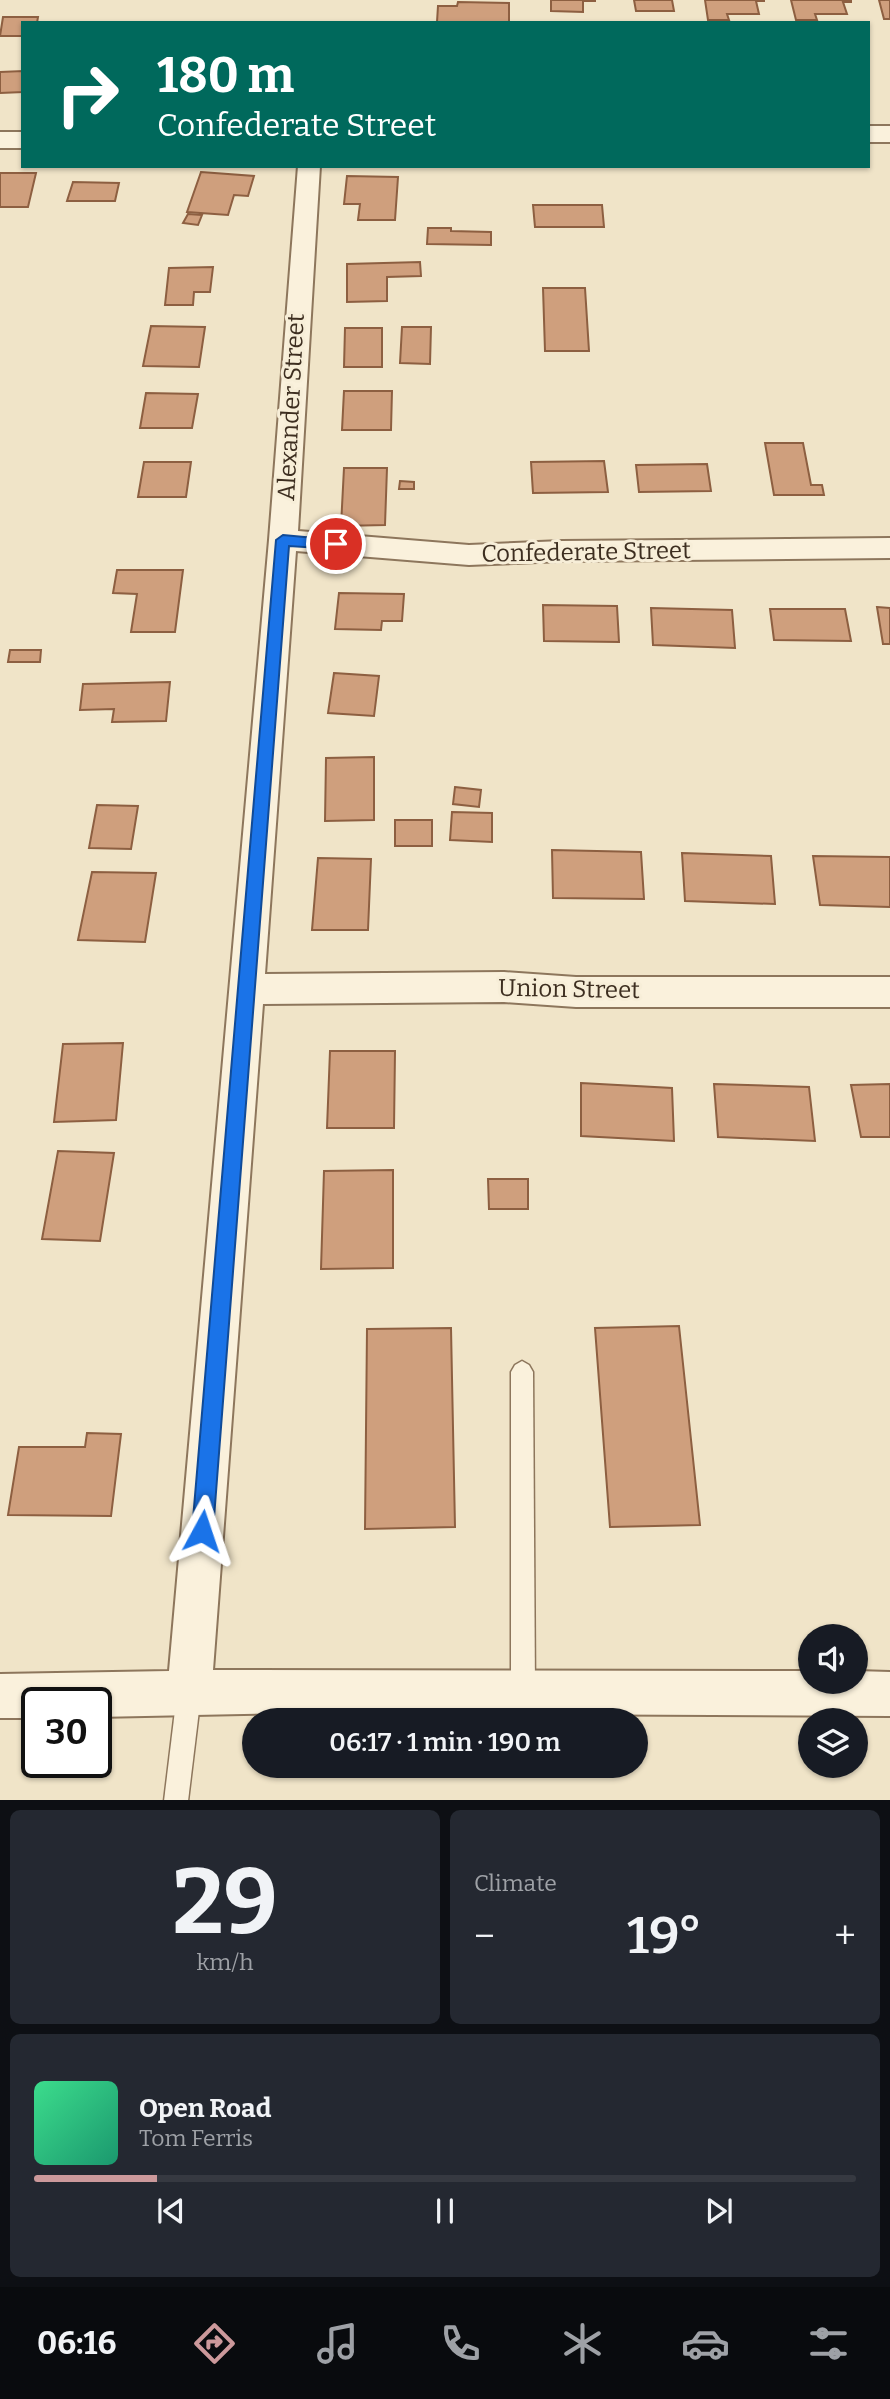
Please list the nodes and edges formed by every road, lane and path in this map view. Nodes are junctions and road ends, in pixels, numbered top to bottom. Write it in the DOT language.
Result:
graph roads {
  1 [pos="870,134"];
  2 [pos="890,134"];
  3 [pos="0,140"];
  4 [pos="21,140"];
  5 [pos="309,168"];
  6 [pos="283,540"];
  7 [pos="890,548"];
  8 [pos="247,989"];
  9 [pos="890,992"];
  10 [pos="522,1371"];
  11 [pos="523,1692"];
  12 [pos="189,1694"];
  13 [pos="890,1694"];
  14 [pos="0,1696"];
  15 [pos="176,1800"];
  1 -- 2 [label="street"];
  3 -- 4 [label="street"];
  5 -- 6 [label="street, Alexander Street"];
  6 -- 7 [label="street, Confederate Street"];
  6 -- 8 [label="street, Alexander Street"];
  8 -- 9 [label="street, Union Street"];
  8 -- 12 [label="street, Alexander Street"];
  10 -- 11 [label="lane"];
  11 -- 12 [label="street"];
  11 -- 13 [label="street"];
  12 -- 14 [label="street"];
  12 -- 15 [label="lane"];
}
